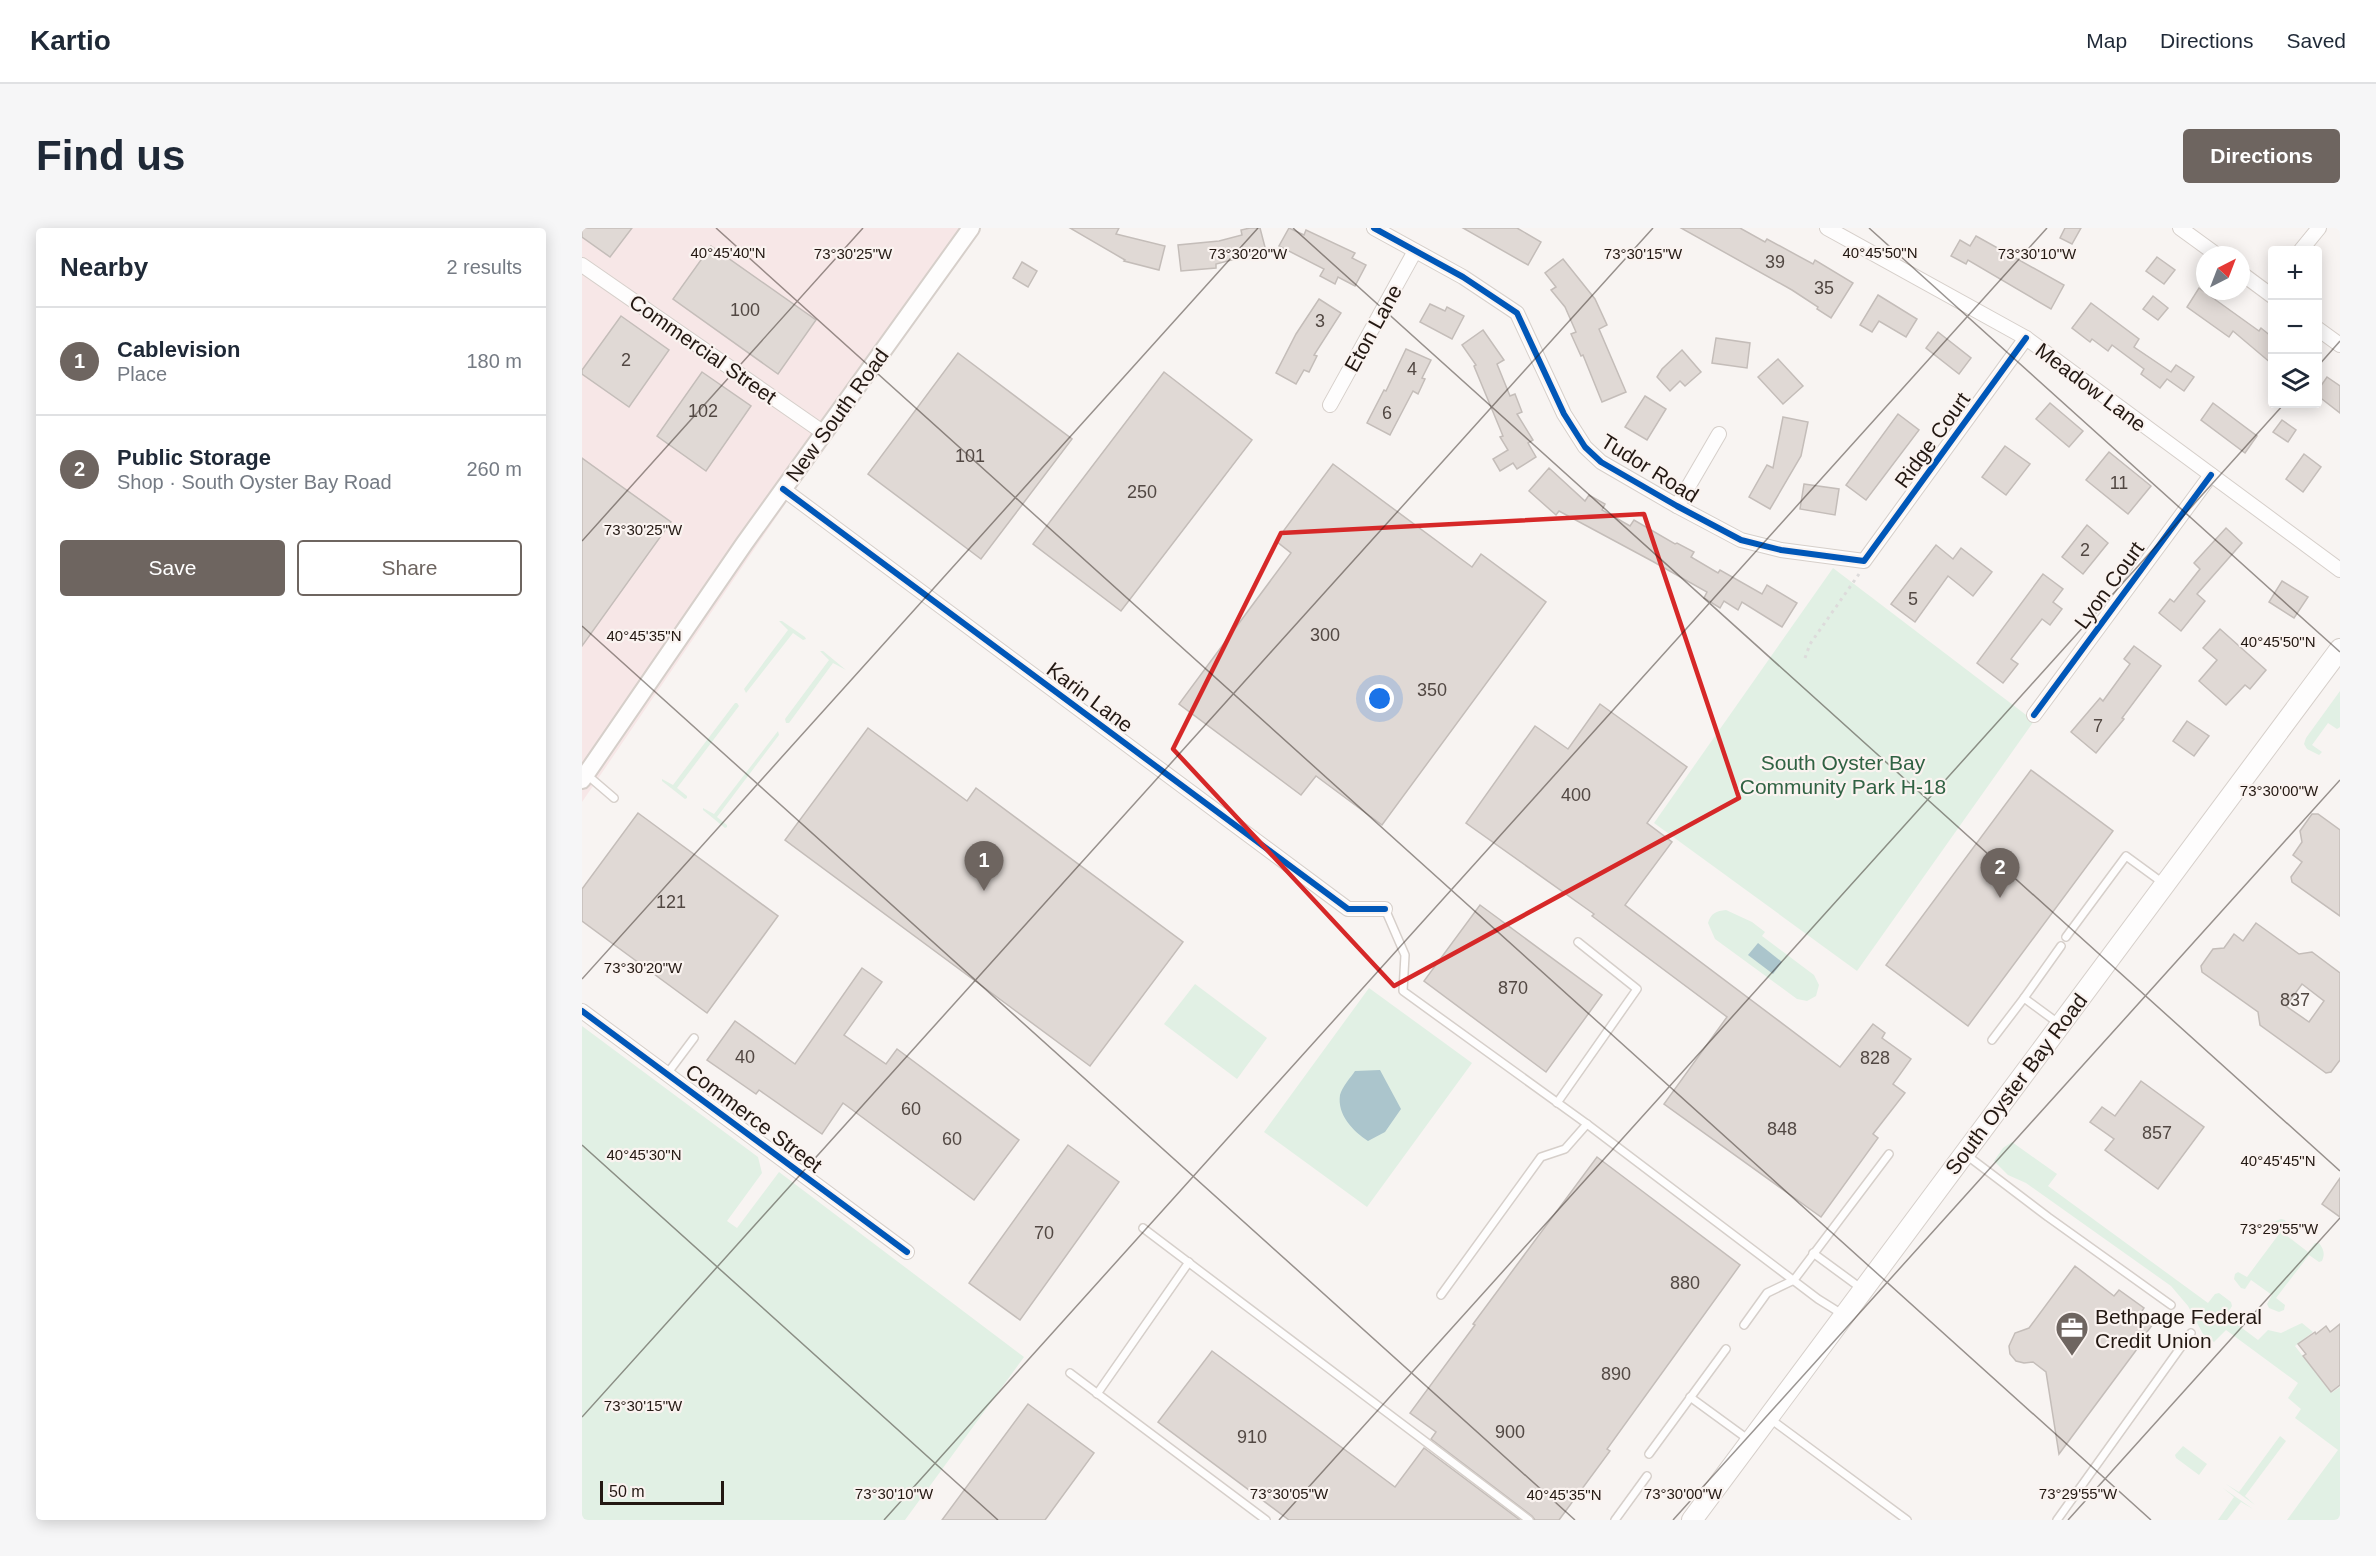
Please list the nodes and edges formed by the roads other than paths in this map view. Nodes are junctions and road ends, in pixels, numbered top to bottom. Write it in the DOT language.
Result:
graph roads {
  1 [pos="971,228"];
  2 [pos="1374,228"];
  3 [pos="1827,228"];
  4 [pos="2180,228"];
  5 [pos="2319,228"];
  6 [pos="2205,246"];
  7 [pos="2304,246"];
  8 [pos="1415,251"];
  9 [pos="582,265"];
  10 [pos="2250,278"];
  11 [pos="2268,289"];
  12 [pos="2322,332"];
  13 [pos="2026,338"];
  14 [pos="2340,345"];
  15 [pos="1330,405"];
  16 [pos="824,433"];
  17 [pos="1719,434"];
  18 [pos="2211,475"];
  19 [pos="783,489"];
  20 [pos="1677,506"];
  21 [pos="1864,561"];
  22 [pos="2340,570"];
  23 [pos="2338,654"];
  24 [pos="2034,715"];
  25 [pos="584,777"];
  26 [pos="614,798"];
  27 [pos="2165,885"];
  28 [pos="1385,909"];
  29 [pos="2066,937"];
  30 [pos="1578,942"];
  31 [pos="2061,946"];
  32 [pos="2024,998"];
  33 [pos="582,1011"];
  34 [pos="2060,1025"];
  35 [pos="694,1038"];
  36 [pos="1992,1040"];
  37 [pos="667,1074"];
  38 [pos="1557,1103"];
  39 [pos="1587,1124"];
  40 [pos="1889,1154"];
  41 [pos="1965,1154"];
  42 [pos="1143,1228"];
  43 [pos="907,1252"];
  44 [pos="1813,1253"];
  45 [pos="1189,1263"];
  46 [pos="1794,1280"];
  47 [pos="1863,1290"];
  48 [pos="1441,1295"];
  49 [pos="2171,1305"];
  50 [pos="1844,1316"];
  51 [pos="1744,1325"];
  52 [pos="2191,1333"];
  53 [pos="1726,1349"];
  54 [pos="1070,1373"];
  55 [pos="1097,1394"];
  56 [pos="1690,1397"];
  57 [pos="1768,1418"];
  58 [pos="1751,1441"];
  59 [pos="1649,1454"];
  60 [pos="1647,1476"];
  61 [pos="1266,1520"];
  62 [pos="1529,1520"];
  63 [pos="1615,1520"];
  64 [pos="1692,1520"];
  65 [pos="1907,1520"];
  66 [pos="2057,1520"];
  1 -- 16 [label="street, New South Road"];
  2 -- 8 [label="street, Tudor Road"];
  3 -- 13 [label="street, Meadow Lane"];
  4 -- 6 [label="street"];
  5 -- 7 [label="street"];
  8 -- 15 [label="street, Eton Lane"];
  8 -- 20 [label="street, Tudor Road"];
  9 -- 16 [label="street, Commercial Street"];
  10 -- 11 [label="street"];
  12 -- 14 [label="street"];
  13 -- 18 [label="street, Meadow Lane"];
  13 -- 21 [label="street, Ridge Court"];
  16 -- 19 [label="street, New South Road"];
  17 -- 20 [label="street"];
  18 -- 22 [label="street, Meadow Lane"];
  18 -- 24 [label="street, Lyon Court"];
  19 -- 25 [label="street, New South Road"];
  19 -- 28 [label="street, Karin Lane"];
  20 -- 21 [label="street, Tudor Road"];
  23 -- 27 [label="main road, South Oyster Bay Road"];
  25 -- 26 [label="lane"];
  27 -- 29 [label="lane"];
  27 -- 34 [label="main road, South Oyster Bay Road"];
  28 -- 38 [label="lane"];
  30 -- 38 [label="lane"];
  31 -- 32 [label="lane"];
  32 -- 34 [label="lane"];
  32 -- 36 [label="lane"];
  33 -- 37 [label="street, Commerce Street"];
  34 -- 41 [label="main road, South Oyster Bay Road"];
  35 -- 37 [label="lane"];
  37 -- 43 [label="street, Commerce Street"];
  38 -- 39 [label="lane"];
  39 -- 46 [label="lane"];
  39 -- 48 [label="lane"];
  40 -- 44 [label="lane"];
  41 -- 47 [label="main road, South Oyster Bay Road"];
  41 -- 49 [label="lane"];
  42 -- 45 [label="lane"];
  44 -- 46 [label="lane"];
  44 -- 47 [label="lane"];
  45 -- 55 [label="lane"];
  45 -- 62 [label="lane"];
  46 -- 50 [label="lane"];
  46 -- 51 [label="lane"];
  47 -- 50 [label="main road, South Oyster Bay Road"];
  50 -- 57 [label="main road, South Oyster Bay Road"];
  52 -- 66 [label="lane"];
  53 -- 56 [label="lane"];
  54 -- 55 [label="lane"];
  55 -- 61 [label="lane"];
  56 -- 58 [label="lane"];
  56 -- 59 [label="lane"];
  57 -- 58 [label="main road, South Oyster Bay Road"];
  57 -- 65 [label="lane"];
  58 -- 64 [label="main road, South Oyster Bay Road"];
  60 -- 63 [label="lane"];
}
